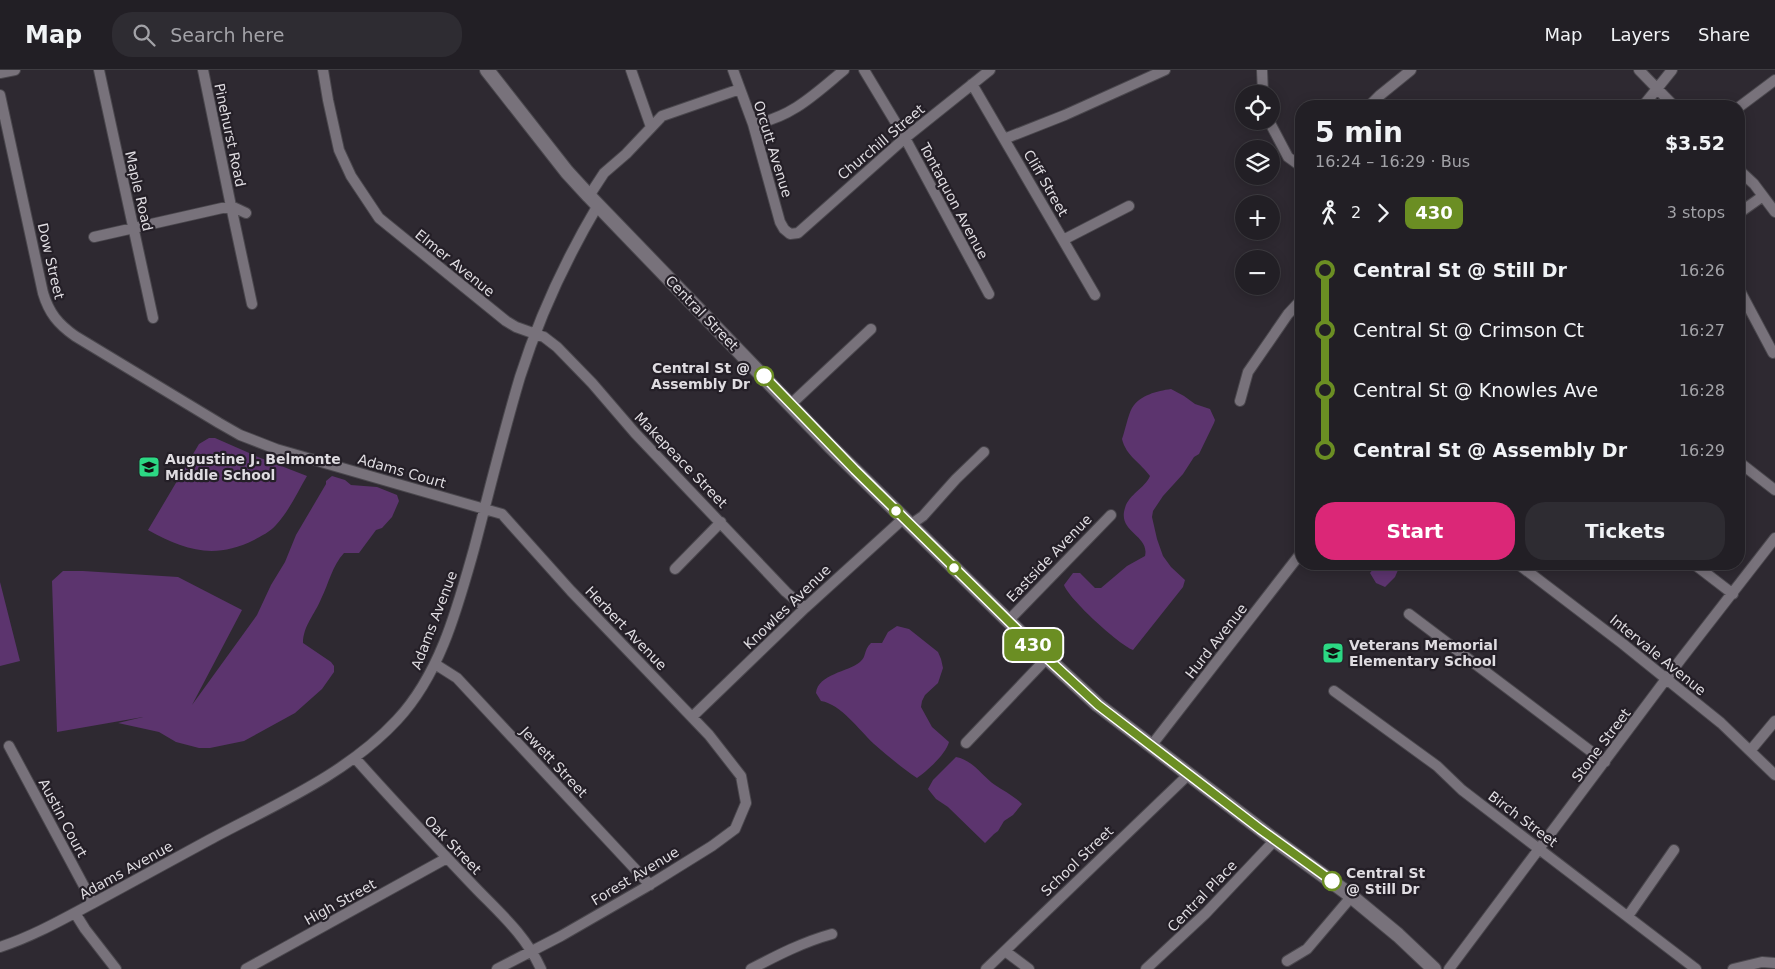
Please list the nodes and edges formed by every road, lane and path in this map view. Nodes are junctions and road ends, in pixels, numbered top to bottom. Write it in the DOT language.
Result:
graph roads {
  1 [pos="15,70"];
  2 [pos="98,70"];
  3 [pos="203,70"];
  4 [pos="323,70"];
  5 [pos="487,70"];
  6 [pos="630,70"];
  7 [pos="733,70"];
  8 [pos="844,70"];
  9 [pos="864,70"];
  10 [pos="990,70"];
  11 [pos="1165,70"];
  12 [pos="1262,70"];
  13 [pos="1411,70"];
  14 [pos="1639,70"];
  15 [pos="1672,70"];
  16 [pos="0,73"];
  17 [pos="1775,80"];
  18 [pos="972,84"];
  19 [pos="1263,85"];
  20 [pos="740,89"];
  21 [pos="1657,89"];
  22 [pos="0,95"];
  23 [pos="1376,100"];
  24 [pos="1648,100"];
  25 [pos="1668,100"];
  26 [pos="1745,102"];
  27 [pos="753,124"];
  28 [pos="651,127"];
  29 [pos="1274,130"];
  30 [pos="905,138"];
  31 [pos="1004,139"];
  32 [pos="1295,162"];
  33 [pos="1745,176"];
  34 [pos="1763,196"];
  35 [pos="594,201"];
  36 [pos="232,206"];
  37 [pos="1129,206"];
  38 [pos="1745,210"];
  39 [pos="1775,212"];
  40 [pos="246,213"];
  41 [pos="133,228"];
  42 [pos="790,234"];
  43 [pos="94,237"];
  44 [pos="1063,240"];
  45 [pos="989,294"];
  46 [pos="1095,295"];
  47 [pos="1745,299"];
  48 [pos="252,304"];
  49 [pos="1295,306"];
  50 [pos="153,318"];
  51 [pos="871,329"];
  52 [pos="535,334"];
  53 [pos="1773,353"];
  54 [pos="1240,400"];
  55 [pos="790,405"];
  56 [pos="202,413"];
  57 [pos="984,452"];
  58 [pos="1745,467"];
  59 [pos="1775,490"];
  60 [pos="484,509"];
  61 [pos="1110,515"];
  62 [pos="721,522"];
  63 [pos="907,522"];
  64 [pos="1775,538"];
  65 [pos="1295,561"];
  66 [pos="675,569"];
  67 [pos="1526,570"];
  68 [pos="1702,570"];
  69 [pos="1733,594"];
  70 [pos="805,608"];
  71 [pos="1410,614"];
  72 [pos="1008,621"];
  73 [pos="1047,658"];
  74 [pos="435,664"];
  75 [pos="1667,680"];
  76 [pos="1334,691"];
  77 [pos="692,717"];
  78 [pos="1775,721"];
  79 [pos="966,743"];
  80 [pos="9,746"];
  81 [pos="1151,746"];
  82 [pos="1750,751"];
  83 [pos="355,758"];
  84 [pos="1605,762"];
  85 [pos="1188,775"];
  86 [pos="1775,775"];
  87 [pos="742,776"];
  88 [pos="1275,840"];
  89 [pos="1539,848"];
  90 [pos="1674,850"];
  91 [pos="447,858"];
  92 [pos="650,885"];
  93 [pos="1352,896"];
  94 [pos="93,903"];
  95 [pos="75,913"];
  96 [pos="1628,916"];
  97 [pos="832,934"];
  98 [pos="0,947"];
  99 [pos="532,950"];
  100 [pos="1005,951"];
  101 [pos="1287,961"];
  102 [pos="1775,963"];
  103 [pos="116,969"];
  104 [pos="246,969"];
  105 [pos="497,969"];
  106 [pos="541,969"];
  107 [pos="751,969"];
  108 [pos="986,969"];
  109 [pos="1029,969"];
  110 [pos="1146,969"];
  111 [pos="1434,969"];
  112 [pos="1449,969"];
  113 [pos="1696,969"];
  114 [pos="1733,969"];
  1 -- 16 [label="street"];
  2 -- 41 [label="street, Maple Road"];
  3 -- 36 [label="street, Pinehurst Road"];
  4 -- 52 [label="street, Elmer Avenue"];
  5 -- 35 [label="main road, Central Street"];
  6 -- 28 [label="street"];
  7 -- 20 [label="street, Orcutt Avenue"];
  8 -- 27 [label="street"];
  9 -- 30 [label="street, Tontaquon Avenue"];
  10 -- 18 [label="street, Churchill Street"];
  11 -- 31 [label="street"];
  12 -- 19 [label="street"];
  13 -- 23 [label="street"];
  14 -- 21 [label="street"];
  15 -- 21 [label="street"];
  17 -- 26 [label="street"];
  18 -- 30 [label="street, Churchill Street"];
  18 -- 31 [label="street, Cliff Street"];
  20 -- 27 [label="street, Orcutt Avenue"];
  20 -- 28 [label="street, Adams Avenue"];
  21 -- 24 [label="street"];
  21 -- 25 [label="street"];
  22 -- 56 [label="street, Dow Street"];
  27 -- 42 [label="street, Orcutt Avenue"];
  28 -- 35 [label="street, Adams Avenue"];
  29 -- 32 [label="street"];
  30 -- 42 [label="street, Churchill Street"];
  30 -- 45 [label="street, Tontaquon Avenue"];
  31 -- 44 [label="street, Cliff Street"];
  33 -- 34 [label="street"];
  34 -- 38 [label="street"];
  34 -- 39 [label="street"];
  35 -- 52 [label="street, Adams Avenue"];
  35 -- 55 [label="main road, Central Street"];
  36 -- 40 [label="street, Pinehurst Road"];
  36 -- 41 [label="street"];
  36 -- 48 [label="street, Pinehurst Road"];
  37 -- 44 [label="street"];
  41 -- 43 [label="street"];
  41 -- 50 [label="street, Maple Road"];
  44 -- 46 [label="street, Cliff Street"];
  47 -- 53 [label="street"];
  49 -- 54 [label="street"];
  51 -- 55 [label="street"];
  52 -- 60 [label="street, Adams Avenue"];
  52 -- 62 [label="street, Makepeace Street"];
  55 -- 63 [label="main road, Central Street"];
  56 -- 60 [label="street, Adams Court"];
  57 -- 63 [label="street, Knowles Avenue"];
  58 -- 59 [label="street"];
  60 -- 74 [label="street, Adams Avenue"];
  60 -- 77 [label="street, Herbert Avenue"];
  61 -- 72 [label="street, Eastside Avenue"];
  62 -- 66 [label="street"];
  62 -- 70 [label="street, Makepeace Street"];
  63 -- 70 [label="street, Knowles Avenue"];
  63 -- 72 [label="main road, Central Street"];
  64 -- 69 [label="street, Stone Street"];
  65 -- 81 [label="street, Hurd Avenue"];
  67 -- 75 [label="street, Intervale Avenue"];
  68 -- 69 [label="street"];
  69 -- 75 [label="street, Stone Street"];
  70 -- 77 [label="street, Knowles Avenue"];
  71 -- 84 [label="street"];
  72 -- 73 [label="main road, Central Street"];
  73 -- 79 [label="street"];
  73 -- 81 [label="main road, Central Street"];
  74 -- 83 [label="street, Adams Avenue"];
  74 -- 92 [label="street, Jewett Street"];
  75 -- 82 [label="street, Intervale Avenue"];
  75 -- 84 [label="street, Stone Street"];
  76 -- 89 [label="street, Birch Street"];
  77 -- 87 [label="street, Herbert Avenue"];
  78 -- 82 [label="street"];
  80 -- 94 [label="street, Austin Court"];
  81 -- 85 [label="main road, Central Street"];
  82 -- 86 [label="street, Intervale Avenue"];
  83 -- 91 [label="street, Oak Street"];
  83 -- 94 [label="street, Adams Avenue"];
  84 -- 89 [label="street, Stone Street"];
  85 -- 88 [label="main road, Central Street"];
  85 -- 100 [label="street, School Street"];
  87 -- 92 [label="street, Forest Avenue"];
  88 -- 93 [label="main road, Central Street"];
  88 -- 110 [label="street, Central Place"];
  89 -- 96 [label="street, Birch Street"];
  89 -- 112 [label="street, Stone Street"];
  90 -- 96 [label="street"];
  91 -- 99 [label="street, Oak Street"];
  91 -- 104 [label="street, High Street"];
  92 -- 99 [label="street, Forest Avenue"];
  93 -- 101 [label="street"];
  93 -- 111 [label="main road, Central Street"];
  94 -- 95 [label="street, Adams Avenue"];
  95 -- 98 [label="street, Adams Avenue"];
  95 -- 103 [label="street"];
  96 -- 113 [label="street, Birch Street"];
  97 -- 107 [label="street"];
  99 -- 105 [label="street, Forest Avenue"];
  99 -- 106 [label="street, Oak Street"];
  100 -- 108 [label="street, School Street"];
  100 -- 109 [label="street"];
  102 -- 114 [label="street"];
}
